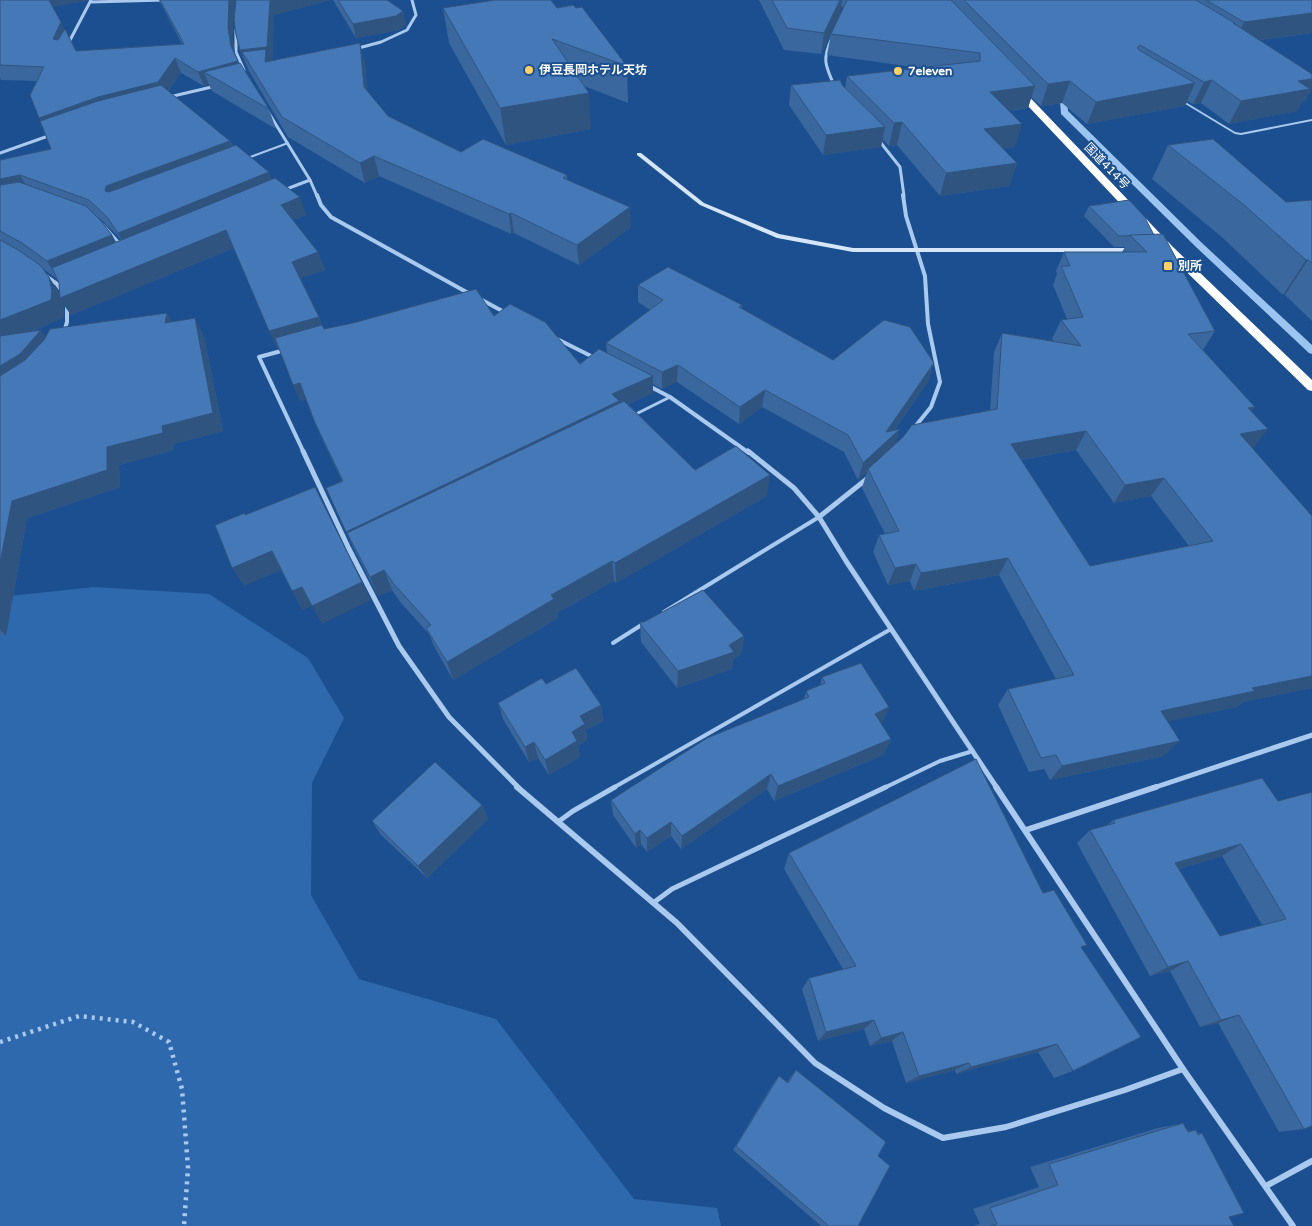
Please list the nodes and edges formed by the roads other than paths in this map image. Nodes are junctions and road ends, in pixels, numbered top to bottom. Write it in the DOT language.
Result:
graph roads {
  1 [pos="171,0"];
  2 [pos="412,0"];
  3 [pos="91,1"];
  4 [pos="237,26"];
  5 [pos="836,31"];
  6 [pos="67,44"];
  7 [pos="353,50"];
  8 [pos="252,67"];
  9 [pos="243,68"];
  10 [pos="246,73"];
  11 [pos="1008,79"];
  12 [pos="223,84"];
  13 [pos="836,90"];
  14 [pos="1174,96"];
  15 [pos="161,99"];
  16 [pos="264,105"];
  17 [pos="1312,120"];
  18 [pos="59,131"];
  19 [pos="876,138"];
  20 [pos="288,143"];
  21 [pos="0,153"];
  22 [pos="639,154"];
  23 [pos="244,159"];
  24 [pos="310,180"];
  25 [pos="282,191"];
  26 [pos="98,221"];
  27 [pos="123,249"];
  28 [pos="1143,250"];
  29 [pos="916,252"];
  30 [pos="40,273"];
  31 [pos="66,280"];
  32 [pos="57,284"];
  33 [pos="473,296"];
  34 [pos="464,299"];
  35 [pos="508,314"];
  36 [pos="551,336"];
  37 [pos="63,337"];
  38 [pos="296,347"];
  39 [pos="604,363"];
  40 [pos="647,385"];
  41 [pos="1312,386"];
  42 [pos="670,397"];
  43 [pos="630,417"];
  44 [pos="910,434"];
  45 [pos="875,471"];
  46 [pos="819,517"];
  47 [pos="359,548"];
  48 [pos="351,552"];
  49 [pos="662,612"];
  50 [pos="646,622"];
  51 [pos="892,629"];
  52 [pos="613,643"];
  53 [pos="1312,735"];
  54 [pos="974,751"];
  55 [pos="558,822"];
  56 [pos="1026,830"];
  57 [pos="653,904"];
  58 [pos="1183,1069"];
  59 [pos="1312,1161"];
  60 [pos="1266,1186"];
  61 [pos="1293,1226"];
  1 -- 3 [label="street"];
  2 -- 7 [label="street"];
  3 -- 6 [label="street"];
  4 -- 9 [label="street"];
  5 -- 13 [label="street"];
  8 -- 9 [label="street"];
  9 -- 10 [label="street"];
  11 -- 41 [label="highway, 国道414号"];
  12 -- 15 [label="street"];
  14 -- 17 [label="lane"];
  16 -- 20 [label="street"];
  18 -- 21 [label="street"];
  19 -- 29 [label="street"];
  20 -- 23 [label="lane"];
  20 -- 24 [label="street"];
  22 -- 29 [label="street"];
  24 -- 25 [label="street"];
  24 -- 33 [label="street"];
  26 -- 27 [label="lane"];
  28 -- 29 [label="street"];
  29 -- 44 [label="street"];
  30 -- 32 [label="street"];
  31 -- 32 [label="street"];
  32 -- 37 [label="street"];
  33 -- 34 [label="street"];
  33 -- 35 [label="street"];
  36 -- 39 [label="street"];
  38 -- 48 [label="street"];
  40 -- 42 [label="street"];
  42 -- 43 [label="lane"];
  42 -- 46 [label="street"];
  45 -- 46 [label="street"];
  46 -- 49 [label="lane"];
  46 -- 51 [label="street"];
  47 -- 48 [label="lane"];
  48 -- 55 [label="street"];
  50 -- 52 [label="lane"];
  51 -- 54 [label="street"];
  51 -- 55 [label="lane"];
  53 -- 56 [label="street"];
  54 -- 56 [label="street"];
  54 -- 57 [label="lane"];
  55 -- 57 [label="street"];
  56 -- 58 [label="street"];
  57 -- 58 [label="street"];
  58 -- 60 [label="street"];
  59 -- 60 [label="street"];
  60 -- 61 [label="street"];
}
